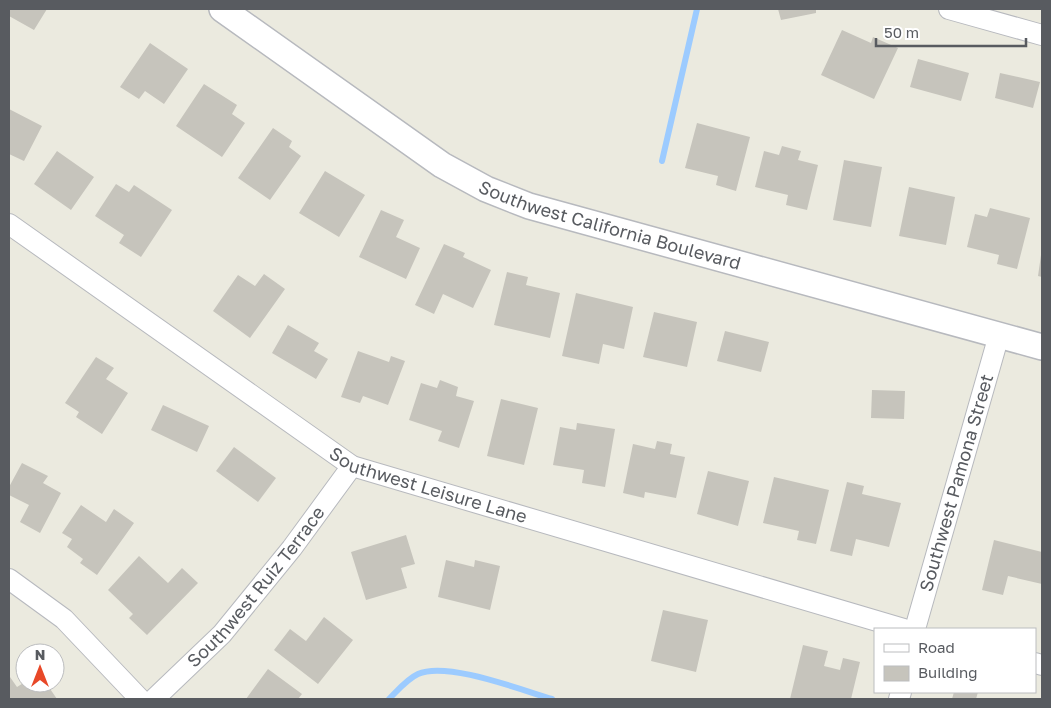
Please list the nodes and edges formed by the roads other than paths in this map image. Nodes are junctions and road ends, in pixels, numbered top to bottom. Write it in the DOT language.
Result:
graph roads {
  1 [pos="222,9"];
  2 [pos="949,9"];
  3 [pos="1042,35"];
  4 [pos="9,224"];
  5 [pos="999,335"];
  6 [pos="1042,347"];
  7 [pos="352,466"];
  8 [pos="9,579"];
  9 [pos="901,628"];
  10 [pos="915,628"];
  11 [pos="140,699"];
  12 [pos="154,699"];
  1 -- 5 [label="street, Southwest California Boulevard"];
  2 -- 3 [label="street"];
  4 -- 7 [label="street, Southwest Leisure Lane"];
  5 -- 6 [label="street, Southwest California Boulevard"];
  5 -- 10 [label="street, Southwest Pamona Street"];
  7 -- 9 [label="street, Southwest Leisure Lane"];
  7 -- 12 [label="street, Southwest Ruiz Terrace"];
  8 -- 11 [label="street"];
}
